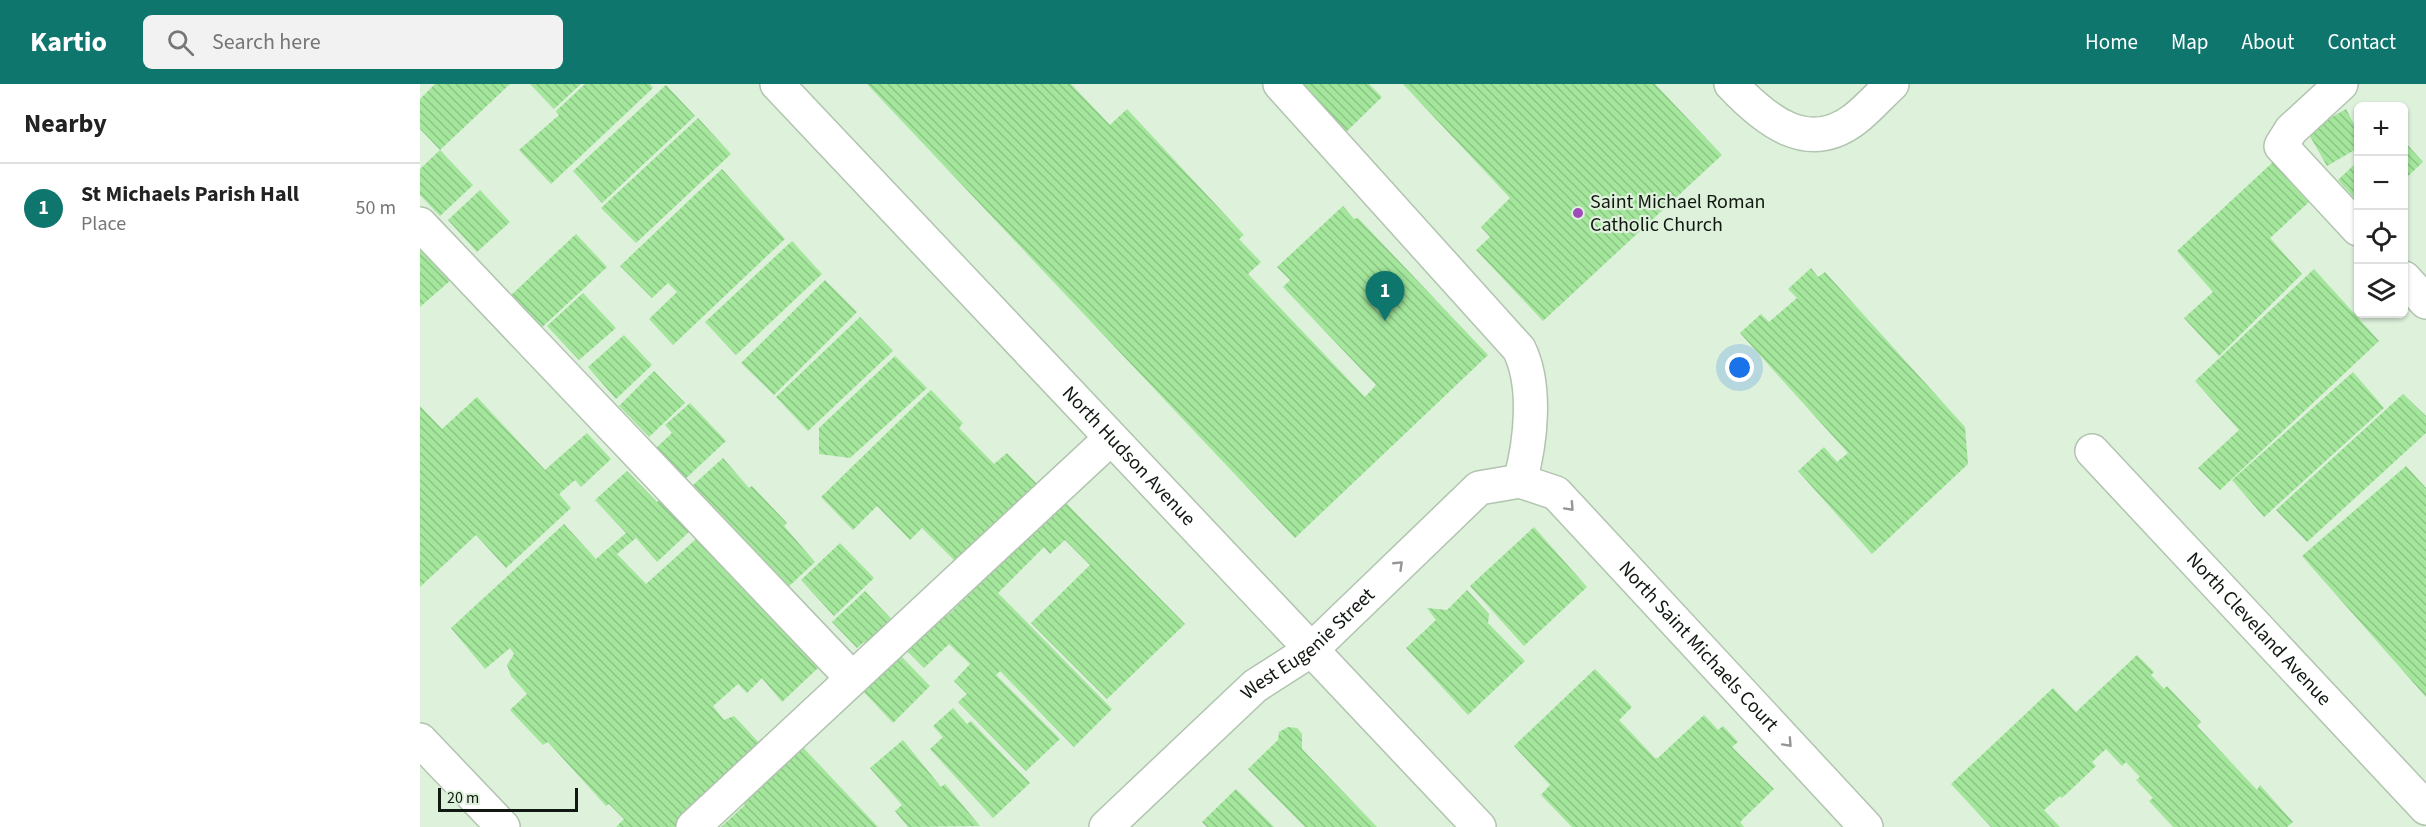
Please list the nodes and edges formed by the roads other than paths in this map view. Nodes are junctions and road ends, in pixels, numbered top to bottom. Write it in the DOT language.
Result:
graph roads {
  1 [pos="777,84"];
  2 [pos="1280,84"];
  3 [pos="1731,84"];
  4 [pos="1892,84"];
  5 [pos="2341,84"];
  6 [pos="420,224"];
  7 [pos="2354,225"];
  8 [pos="2408,283"];
  9 [pos="2426,302"];
  10 [pos="1111,438"];
  11 [pos="2092,451"];
  12 [pos="1520,481"];
  13 [pos="1311,650"];
  14 [pos="851,677"];
  15 [pos="420,740"];
  16 [pos="2426,808"];
  17 [pos="502,827"];
  18 [pos="693,827"];
  19 [pos="1106,827"];
  20 [pos="1479,827"];
  21 [pos="1866,827"];
  1 -- 10 [label="street, North Hudson Avenue"];
  2 -- 12 [label="street"];
  3 -- 4 [label="street"];
  5 -- 7 [label="street"];
  6 -- 14 [label="street"];
  8 -- 9 [label="street"];
  10 -- 13 [label="street, North Hudson Avenue"];
  10 -- 14 [label="street"];
  11 -- 16 [label="street, North Cleveland Avenue"];
  13 -- 12 [label="street, West Eugenie Street, one-way"];
  12 -- 21 [label="street, North Saint Michaels Court, one-way"];
  13 -- 19 [label="street, West Eugenie Street"];
  13 -- 20 [label="street, North Hudson Avenue"];
  14 -- 18 [label="street"];
  15 -- 17 [label="street"];
}
